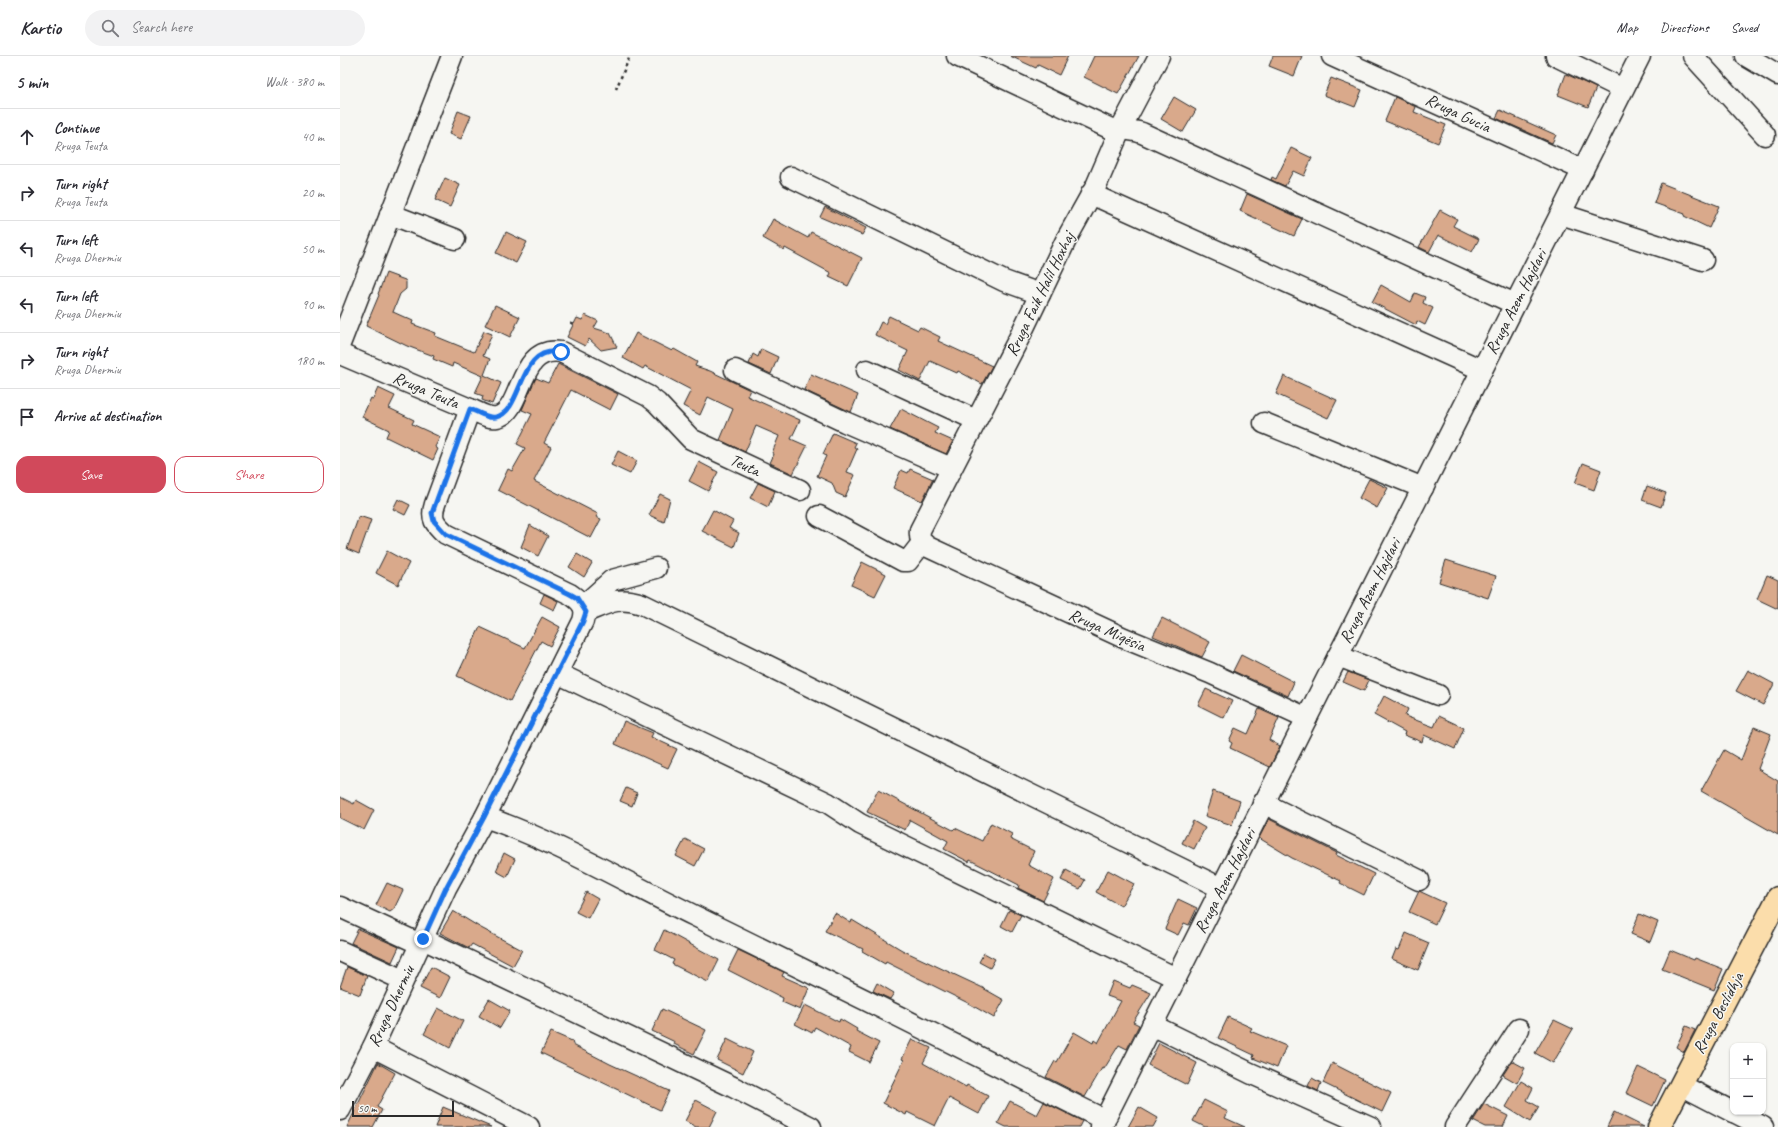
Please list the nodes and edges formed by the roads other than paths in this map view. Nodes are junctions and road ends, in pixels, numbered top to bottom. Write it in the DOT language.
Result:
graph roads {
  1 [pos="452,56"];
  2 [pos="957,56"];
  3 [pos="1159,56"];
  4 [pos="1332,56"];
  5 [pos="1556,56"];
  6 [pos="1640,56"];
  7 [pos="1693,56"];
  8 [pos="1746,56"];
  9 [pos="1778,75"];
  10 [pos="1623,88"];
  11 [pos="1120,130"];
  12 [pos="1765,135"];
  13 [pos="1583,170"];
  14 [pos="791,177"];
  15 [pos="1092,194"];
  16 [pos="390,214"];
  17 [pos="1561,214"];
  18 [pos="455,239"];
  19 [pos="1703,260"];
  20 [pos="1040,294"];
  21 [pos="1516,304"];
  22 [pos="340,344"];
  23 [pos="340,354"];
  24 [pos="735,370"];
  25 [pos="867,370"];
  26 [pos="1482,370"];
  27 [pos="470,409"];
  28 [pos="976,420"];
  29 [pos="1264,423"];
  30 [pos="691,439"];
  31 [pos="951,468"];
  32 [pos="1422,488"];
  33 [pos="800,490"];
  34 [pos="819,516"];
  35 [pos="921,536"];
  36 [pos="656,568"];
  37 [pos="584,609"];
  38 [pos="1338,656"];
  39 [pos="557,673"];
  40 [pos="1438,695"];
  41 [pos="1306,718"];
  42 [pos="1263,803"];
  43 [pos="484,817"];
  44 [pos="1420,880"];
  45 [pos="1221,888"];
  46 [pos="1776,906"];
  47 [pos="340,907"];
  48 [pos="421,942"];
  49 [pos="340,951"];
  50 [pos="1176,978"];
  51 [pos="403,980"];
  52 [pos="1152,1025"];
  53 [pos="1519,1029"];
  54 [pos="373,1047"];
  55 [pos="1681,1085"];
  56 [pos="340,1110"];
  57 [pos="1730,1110"];
  58 [pos="1739,1115"];
  59 [pos="1103,1124"];
  60 [pos="528,1127"];
  61 [pos="811,1127"];
  62 [pos="1371,1127"];
  63 [pos="1455,1127"];
  64 [pos="1659,1127"];
  65 [pos="1763,1127"];
  1 -- 16 [label="street"];
  2 -- 11 [label="street"];
  3 -- 11 [label="street, Rruga Faik Halil Hoxhaj"];
  4 -- 13 [label="street, Rruga Gucia"];
  5 -- 10 [label="street"];
  6 -- 10 [label="street, Rruga Azem Hajdari"];
  7 -- 12 [label="street"];
  8 -- 9 [label="street"];
  10 -- 13 [label="street, Rruga Azem Hajdari"];
  11 -- 15 [label="street, Rruga Faik Halil Hoxhaj"];
  11 -- 21 [label="street"];
  13 -- 17 [label="street, Rruga Azem Hajdari"];
  14 -- 20 [label="street"];
  15 -- 20 [label="street, Rruga Faik Halil Hoxhaj"];
  15 -- 26 [label="street"];
  16 -- 18 [label="street"];
  16 -- 22 [label="street"];
  17 -- 19 [label="street"];
  17 -- 21 [label="street, Rruga Azem Hajdari"];
  20 -- 28 [label="street, Rruga Faik Halil Hoxhaj"];
  21 -- 26 [label="street, Rruga Azem Hajdari"];
  23 -- 27 [label="street, Rruga Teuta"];
  24 -- 31 [label="street"];
  25 -- 28 [label="street"];
  26 -- 32 [label="street, Rruga Azem Hajdari"];
  27 -- 30 [label="street, Rruga Teuta"];
  27 -- 37 [label="street"];
  28 -- 31 [label="street, Rruga Faik Halil Hoxhaj"];
  29 -- 32 [label="street"];
  30 -- 33 [label="street, Teuta"];
  31 -- 35 [label="street, Rruga Faik Halil Hoxhaj"];
  32 -- 38 [label="street, Rruga Azem Hajdari"];
  34 -- 35 [label="street, Rruga Faik Halil Hoxhaj"];
  35 -- 41 [label="street, Rruga Miqësia"];
  36 -- 37 [label="street"];
  37 -- 39 [label="street, Rruga Dhermiu"];
  37 -- 45 [label="street"];
  38 -- 40 [label="street"];
  38 -- 41 [label="street, Rruga Azem Hajdari"];
  39 -- 43 [label="street, Rruga Dhermiu"];
  39 -- 50 [label="street"];
  41 -- 42 [label="street, Rruga Azem Hajdari"];
  42 -- 44 [label="street"];
  42 -- 45 [label="street, Rruga Azem Hajdari"];
  43 -- 48 [label="street, Rruga Dhermiu"];
  43 -- 59 [label="street"];
  45 -- 50 [label="street, Rruga Azem Hajdari"];
  46 -- 55 [label="main road, Rruga Beslidhja"];
  47 -- 48 [label="street"];
  48 -- 51 [label="street, Rruga Dhermiu"];
  48 -- 61 [label="street"];
  49 -- 51 [label="street"];
  50 -- 52 [label="street, Rruga Azem Hajdari"];
  51 -- 54 [label="street, Rruga Dhermiu"];
  52 -- 59 [label="street, Rruga Azem Hajdari"];
  52 -- 62 [label="street"];
  53 -- 63 [label="street"];
  54 -- 56 [label="street, Rruga Dhermiu"];
  54 -- 60 [label="street"];
  55 -- 57 [label="street"];
  55 -- 64 [label="main road, Rruga Beslidhja"];
  58 -- 65 [label="street"];
}
